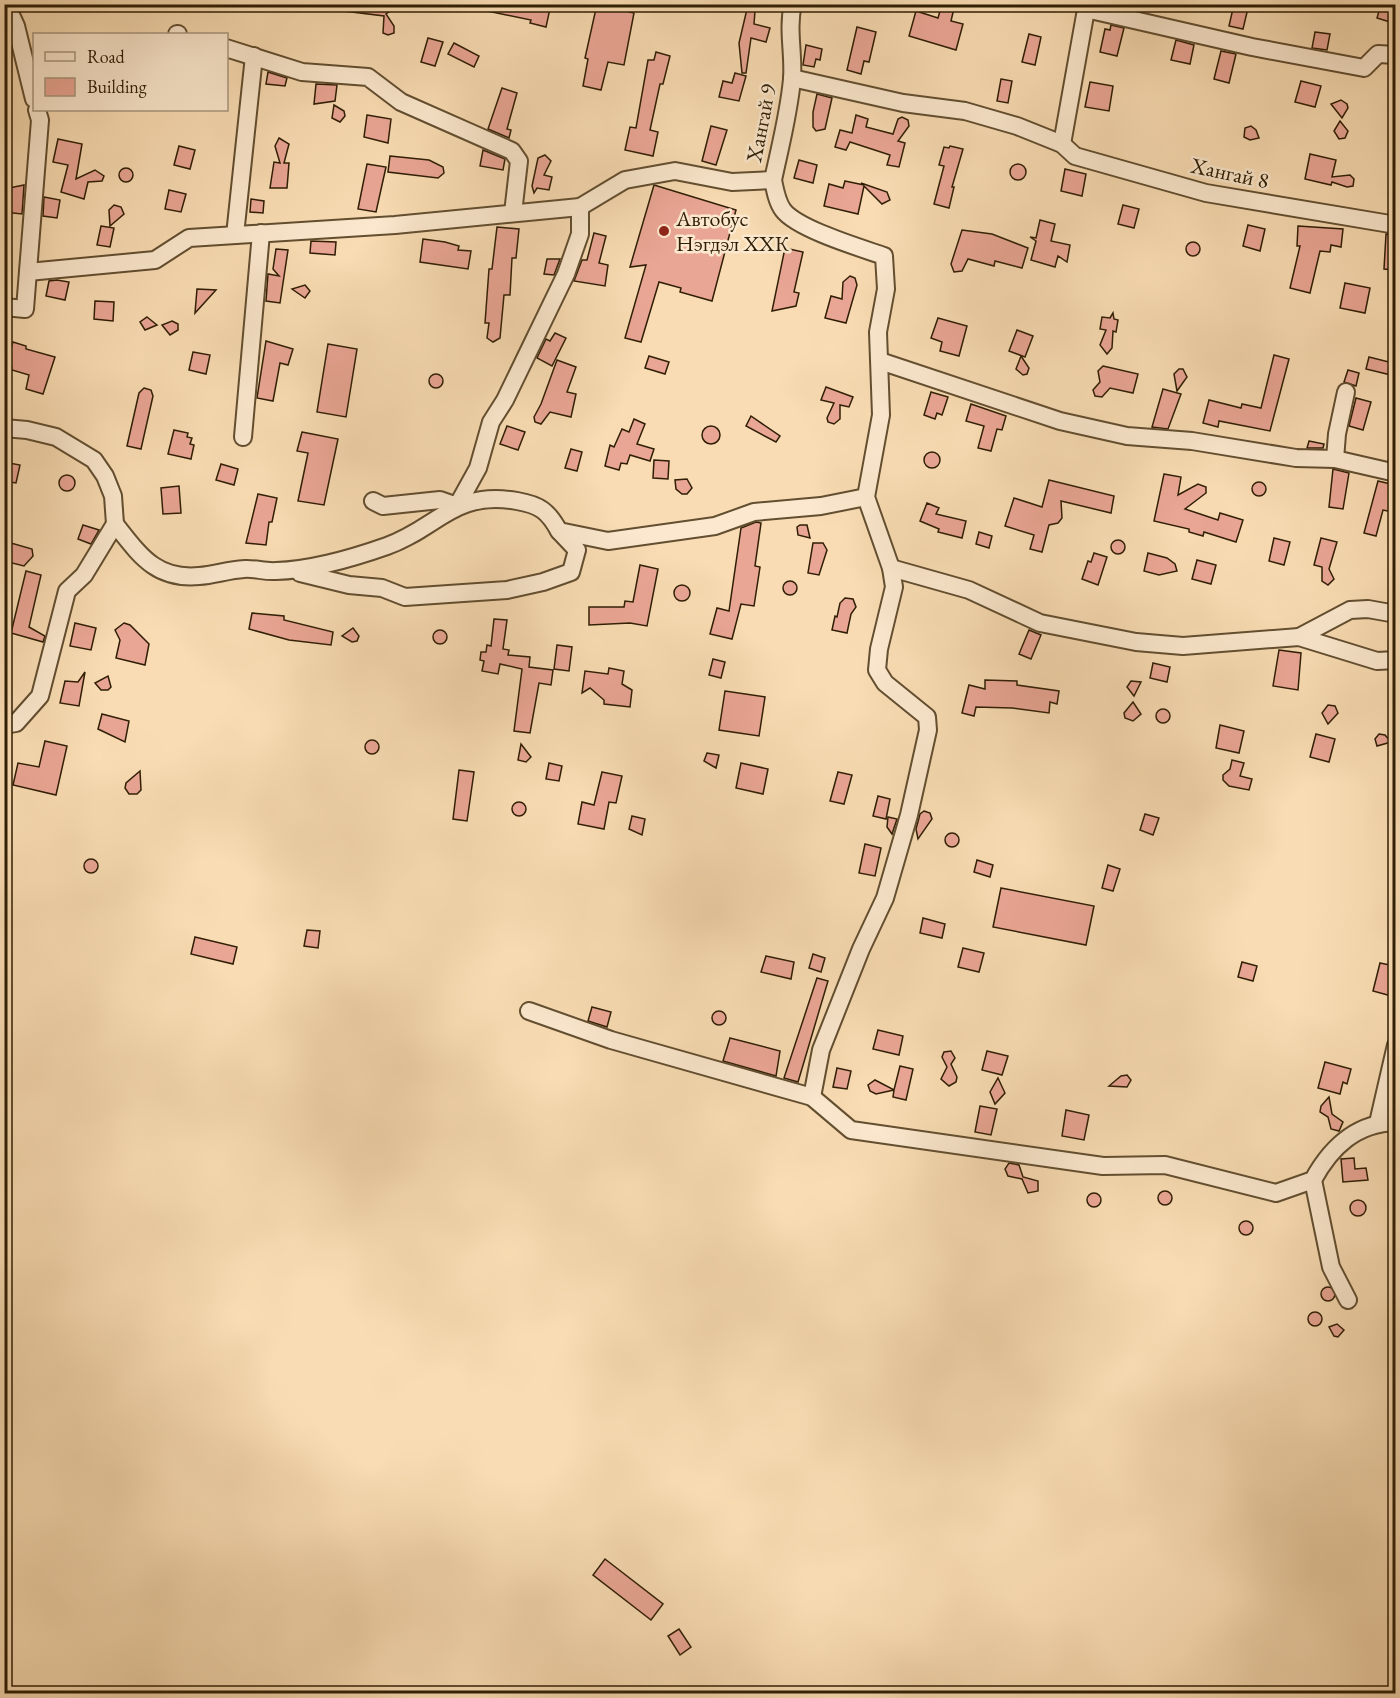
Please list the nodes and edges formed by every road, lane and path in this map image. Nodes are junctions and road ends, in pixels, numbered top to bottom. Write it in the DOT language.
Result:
graph roads {
  1 [pos="6,4"];
  2 [pos="793,4"];
  3 [pos="1086,7"];
  4 [pos="228,49"];
  5 [pos="1395,55"];
  6 [pos="254,56"];
  7 [pos="792,78"];
  8 [pos="33,95"];
  9 [pos="37,111"];
  10 [pos="1062,144"];
  11 [pos="773,180"];
  12 [pos="580,207"];
  13 [pos="513,213"];
  14 [pos="1395,225"];
  15 [pos="261,233"];
  16 [pos="235,235"];
  17 [pos="28,272"];
  18 [pos="4,307"];
  19 [pos="880,361"];
  20 [pos="1346,392"];
  21 [pos="4,428"];
  22 [pos="243,437"];
  23 [pos="1335,459"];
  24 [pos="1395,473"];
  25 [pos="866,498"];
  26 [pos="373,501"];
  27 [pos="457,506"];
  28 [pos="115,524"];
  29 [pos="559,531"];
  30 [pos="891,568"];
  31 [pos="275,571"];
  32 [pos="1395,614"];
  33 [pos="1299,637"];
  34 [pos="1395,660"];
  35 [pos="4,725"];
  36 [pos="530,1011"];
  37 [pos="1395,1045"];
  38 [pos="812,1097"];
  39 [pos="1395,1122"];
  40 [pos="1378,1123"];
  41 [pos="1313,1180"];
  42 [pos="1348,1300"];
  1 -- 8 [label="street"];
  2 -- 7 [label="street, Хангай 9"];
  3 -- 5 [label="street"];
  3 -- 10 [label="street"];
  4 -- 6 [label="street"];
  6 -- 13 [label="street"];
  6 -- 16 [label="street"];
  7 -- 10 [label="street, Хангай 8"];
  7 -- 11 [label="street, Хангай 9"];
  9 -- 17 [label="street"];
  10 -- 14 [label="street, Хангай 8"];
  11 -- 12 [label="street"];
  11 -- 19 [label="street, Хангай 9"];
  12 -- 13 [label="street"];
  12 -- 27 [label="street"];
  13 -- 15 [label="street"];
  15 -- 16 [label="street"];
  15 -- 22 [label="street"];
  16 -- 17 [label="street"];
  17 -- 18 [label="street"];
  19 -- 23 [label="street"];
  19 -- 25 [label="street"];
  20 -- 23 [label="street"];
  21 -- 28 [label="street"];
  23 -- 24 [label="street"];
  25 -- 29 [label="street"];
  25 -- 30 [label="street"];
  26 -- 27 [label="street"];
  27 -- 29 [label="street"];
  27 -- 31 [label="street"];
  28 -- 31 [label="street"];
  28 -- 35 [label="street"];
  29 -- 31 [label="street"];
  30 -- 33 [label="street"];
  30 -- 38 [label="street"];
  32 -- 33 [label="street"];
  33 -- 34 [label="street"];
  36 -- 38 [label="street"];
  37 -- 40 [label="street"];
  38 -- 41 [label="street"];
  39 -- 40 [label="street"];
  40 -- 41 [label="street"];
  41 -- 42 [label="street"];
}
